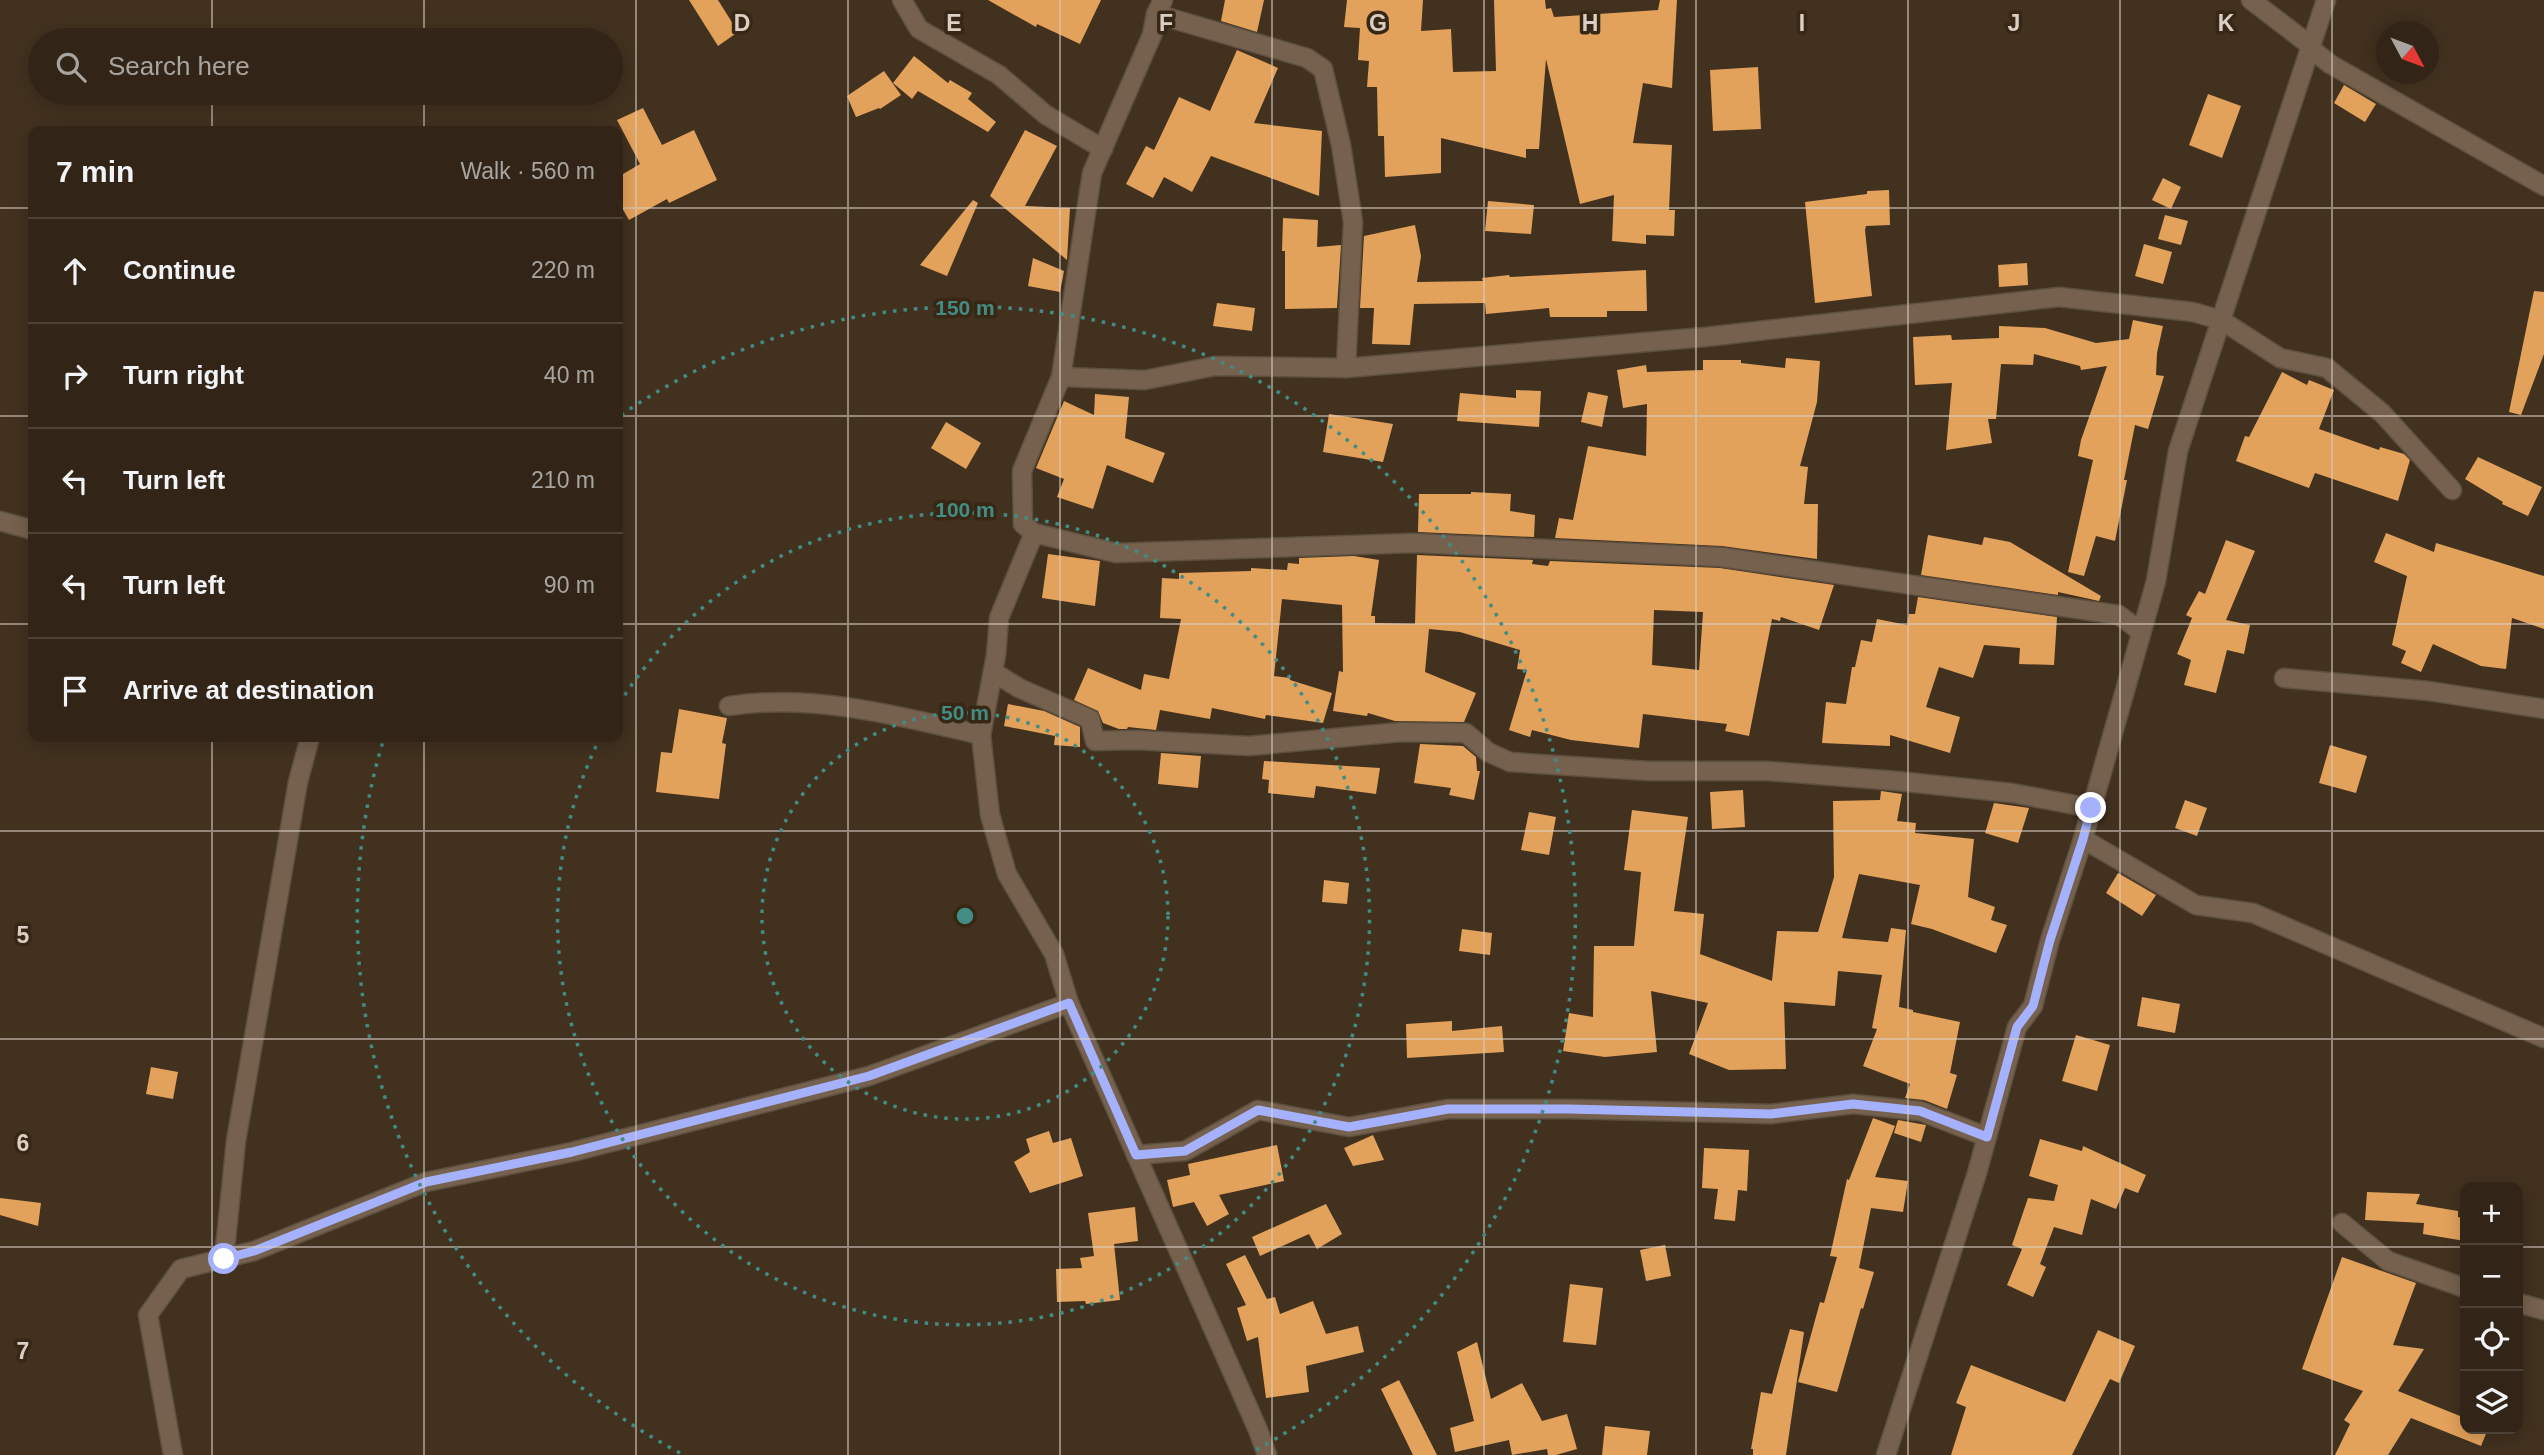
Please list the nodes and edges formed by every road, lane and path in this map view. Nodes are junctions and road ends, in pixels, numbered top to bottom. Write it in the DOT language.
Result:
graph roads {
  1 [pos="902,0"];
  2 [pos="2252,0"];
  3 [pos="2326,0"];
  4 [pos="1160,7"];
  5 [pos="2310,47"];
  6 [pos="1102,149"];
  7 [pos="2544,186"];
  8 [pos="2221,320"];
  9 [pos="1346,368"];
  10 [pos="1061,377"];
  11 [pos="2452,490"];
  12 [pos="0,521"];
  13 [pos="28,529"];
  14 [pos="1034,533"];
  15 [pos="2140,631"];
  16 [pos="993,672"];
  17 [pos="2284,678"];
  18 [pos="729,706"];
  19 [pos="2544,709"];
  20 [pos="981,734"];
  21 [pos="309,742"];
  22 [pos="2091,808"];
  23 [pos="2083,839"];
  24 [pos="1069,1003"];
  25 [pos="2544,1038"];
  26 [pos="1987,1137"];
  27 [pos="1136,1155"];
  28 [pos="2342,1223"];
  29 [pos="224,1259"];
  30 [pos="2460,1286"];
  31 [pos="2523,1304"];
  32 [pos="2544,1310"];
  33 [pos="173,1455"];
  34 [pos="1267,1455"];
  35 [pos="1886,1455"];
  1 -- 6 [label="street"];
  2 -- 5 [label="street"];
  3 -- 5 [label="street"];
  4 -- 6 [label="street"];
  4 -- 9 [label="street"];
  5 -- 7 [label="street"];
  5 -- 8 [label="street"];
  6 -- 10 [label="street"];
  8 -- 9 [label="street"];
  8 -- 11 [label="street"];
  8 -- 15 [label="street"];
  9 -- 10 [label="street"];
  10 -- 14 [label="street"];
  12 -- 13 [label="street"];
  14 -- 15 [label="street"];
  14 -- 16 [label="street"];
  15 -- 22 [label="street"];
  16 -- 20 [label="street"];
  16 -- 22 [label="street"];
  17 -- 19 [label="street"];
  18 -- 20 [label="street"];
  20 -- 24 [label="street"];
  21 -- 29 [label="street"];
  22 -- 23 [label="street"];
  23 -- 25 [label="street"];
  23 -- 26 [label="street"];
  24 -- 27 [label="street"];
  24 -- 29 [label="street"];
  26 -- 27 [label="street"];
  26 -- 35 [label="street"];
  27 -- 34 [label="street"];
  28 -- 30 [label="street"];
  29 -- 33 [label="street"];
  31 -- 32 [label="street"];
}
